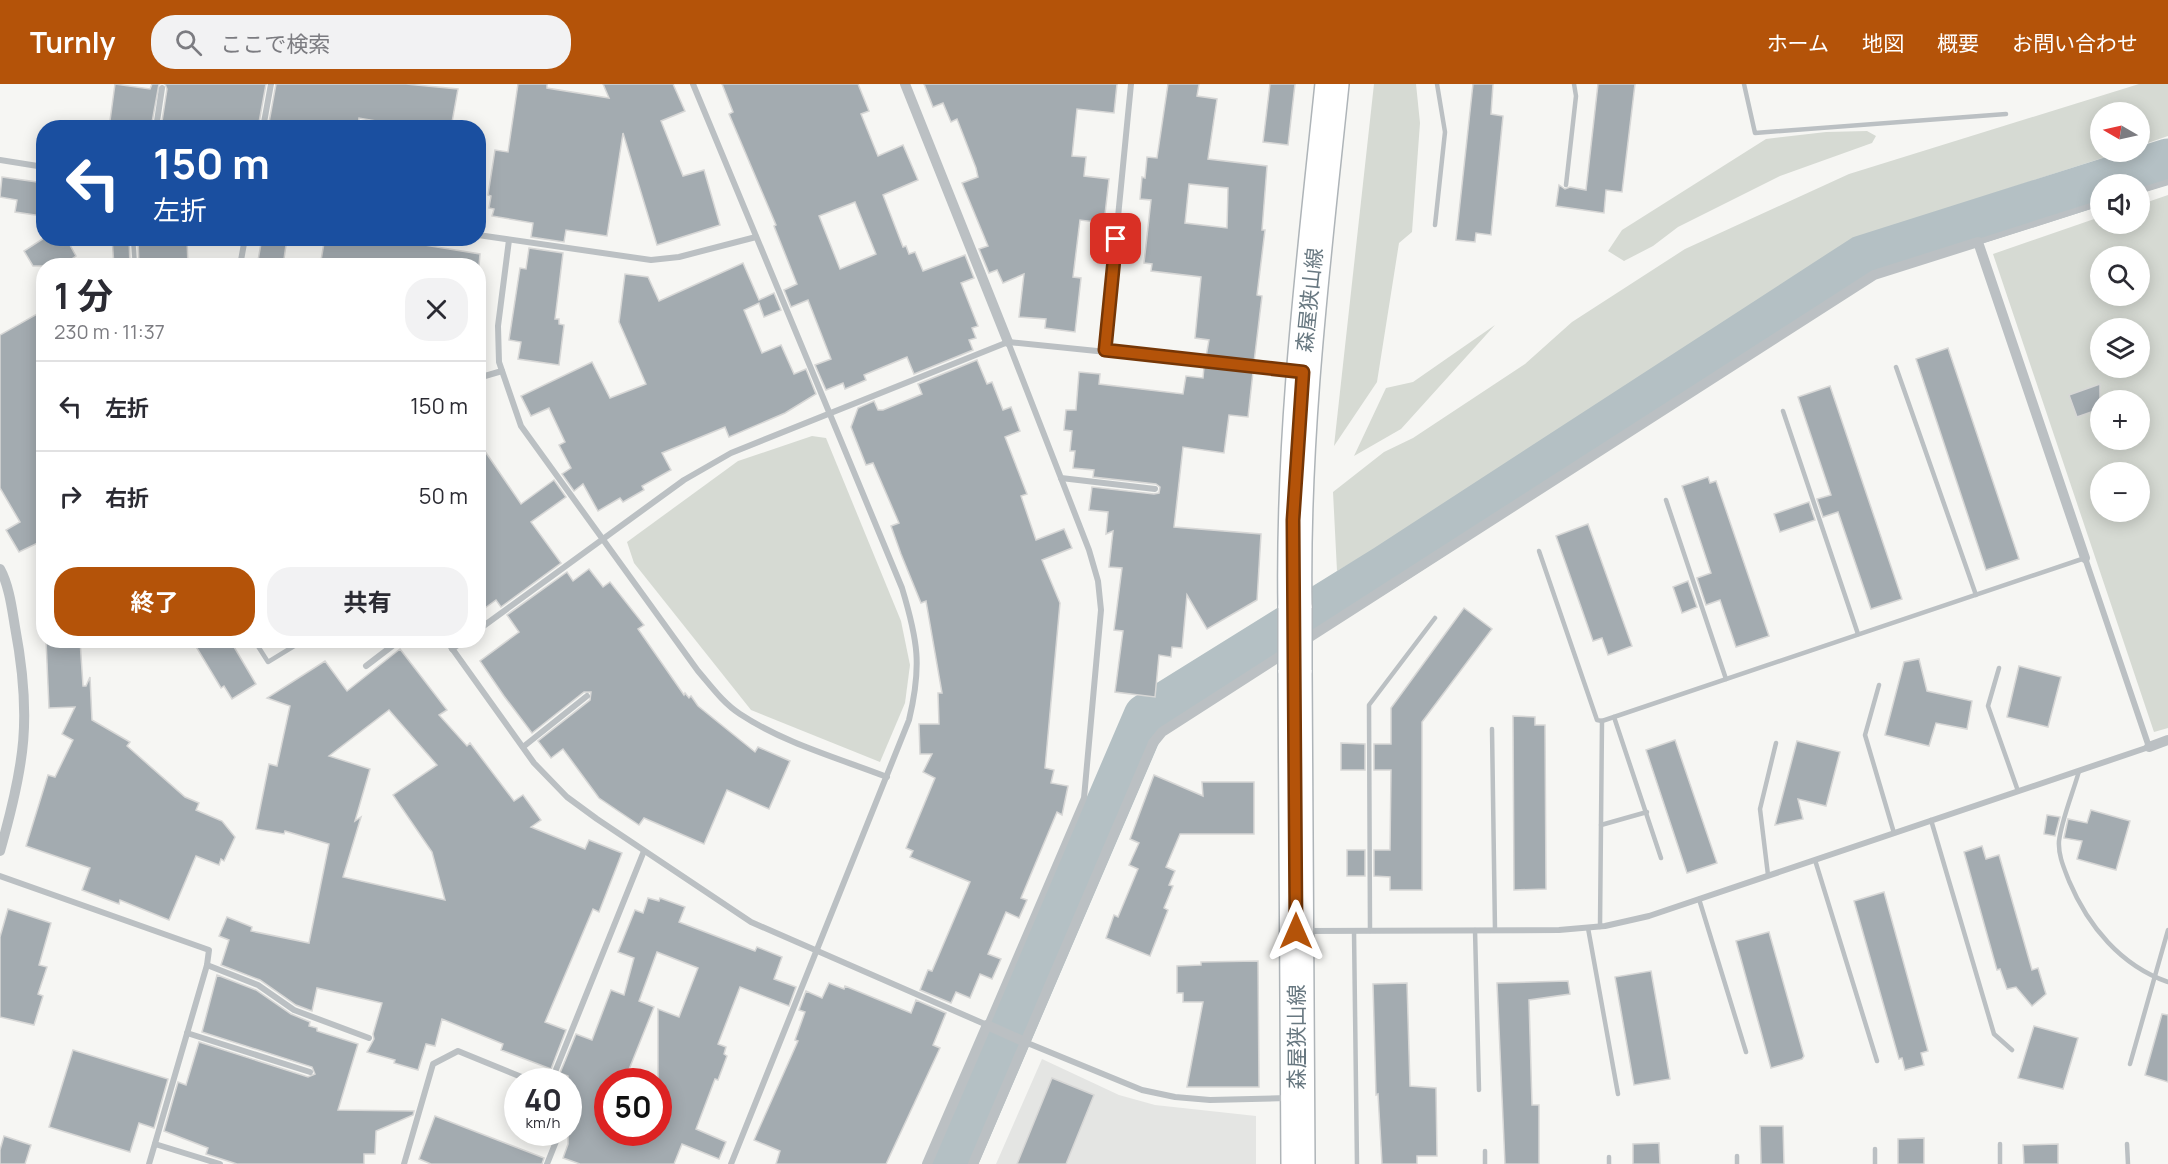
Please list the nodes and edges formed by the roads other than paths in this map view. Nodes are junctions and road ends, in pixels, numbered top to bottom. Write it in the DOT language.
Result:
graph roads {
  1 [pos="271,84"];
  2 [pos="693,84"];
  3 [pos="905,84"];
  4 [pos="1131,84"];
  5 [pos="1332,84"];
  6 [pos="1437,84"];
  7 [pos="1575,84"];
  8 [pos="1744,84"];
  9 [pos="162,88"];
  10 [pos="2006,114"];
  11 [pos="157,120"];
  12 [pos="264,120"];
  13 [pos="0,160"];
  14 [pos="36,166"];
  15 [pos="2168,182"];
  16 [pos="1566,185"];
  17 [pos="2150,188"];
  18 [pos="2090,206"];
  19 [pos="1435,225"];
  20 [pos="486,236"];
  21 [pos="756,237"];
  22 [pos="509,240"];
  23 [pos="1978,242"];
  24 [pos="1008,342"];
  25 [pos="1105,350"];
  26 [pos="1896,368"];
  27 [pos="502,371"];
  28 [pos="1303,372"];
  29 [pos="486,376"];
  30 [pos="1783,411"];
  31 [pos="830,414"];
  32 [pos="1061,478"];
  33 [pos="1155,489"];
  34 [pos="1666,500"];
  35 [pos="603,539"];
  36 [pos="1539,550"];
  37 [pos="2085,558"];
  38 [pos="0,569"];
  39 [pos="1976,595"];
  40 [pos="1435,618"];
  41 [pos="486,624"];
  42 [pos="1858,634"];
  43 [pos="259,648"];
  44 [pos="291,648"];
  45 [pos="390,648"];
  46 [pos="455,648"];
  47 [pos="452,650"];
  48 [pos="366,666"];
  49 [pos="1999,668"];
  50 [pos="1726,679"];
  51 [pos="1879,685"];
  52 [pos="587,696"];
  53 [pos="1614,717"];
  54 [pos="1602,721"];
  55 [pos="1492,729"];
  56 [pos="2168,740"];
  57 [pos="1776,743"];
  58 [pos="523,747"];
  59 [pos="2149,747"];
  60 [pos="2080,770"];
  61 [pos="886,777"];
  62 [pos="2018,791"];
  63 [pos="1647,812"];
  64 [pos="1931,820"];
  65 [pos="1601,825"];
  66 [pos="1894,833"];
  67 [pos="0,851"];
  68 [pos="644,851"];
  69 [pos="1661,858"];
  70 [pos="1815,860"];
  71 [pos="1768,875"];
  72 [pos="0,876"];
  73 [pos="1699,899"];
  74 [pos="1600,927"];
  75 [pos="1588,928"];
  76 [pos="1475,930"];
  77 [pos="1495,930"];
  78 [pos="2168,930"];
  79 [pos="1296,931"];
  80 [pos="1354,931"];
  81 [pos="1370,931"];
  82 [pos="816,952"];
  83 [pos="207,965"];
  84 [pos="2154,977"];
  85 [pos="2168,982"];
  86 [pos="992,1027"];
  87 [pos="187,1033"];
  88 [pos="369,1038"];
  89 [pos="1025,1041"];
  90 [pos="2012,1050"];
  91 [pos="1746,1052"];
  92 [pos="1878,1061"];
  93 [pos="2130,1064"];
  94 [pos="557,1068"];
  95 [pos="504,1070"];
  96 [pos="310,1072"];
  97 [pos="1479,1090"];
  98 [pos="1618,1094"];
  99 [pos="1297,1098"];
  100 [pos="155,1144"];
  101 [pos="2000,1144"];
  102 [pos="2127,1144"];
  103 [pos="554,1146"];
  104 [pos="1875,1149"];
  105 [pos="1485,1151"];
  106 [pos="1737,1156"];
  107 [pos="1609,1157"];
  108 [pos="149,1164"];
  109 [pos="220,1164"];
  110 [pos="404,1164"];
  111 [pos="547,1164"];
  112 [pos="731,1164"];
  113 [pos="927,1164"];
  114 [pos="973,1164"];
  115 [pos="1298,1164"];
  116 [pos="1357,1164"];
  117 [pos="1485,1164"];
  118 [pos="1610,1164"];
  119 [pos="1737,1164"];
  120 [pos="1875,1164"];
  121 [pos="2000,1164"];
  122 [pos="2128,1164"];
  1 -- 12 [label="street"];
  2 -- 21 [label="street"];
  3 -- 24 [label="street"];
  4 -- 25 [label="street"];
  5 -- 28 [label="main road, 森屋狭山線"];
  6 -- 19 [label="lane"];
  7 -- 16 [label="lane"];
  8 -- 10 [label="lane"];
  9 -- 11 [label="street"];
  13 -- 14 [label="street"];
  15 -- 17 [label="street"];
  18 -- 23 [label="street"];
  20 -- 22 [label="street"];
  21 -- 22 [label="street"];
  21 -- 31 [label="street"];
  22 -- 27 [label="street"];
  23 -- 37 [label="street"];
  23 -- 89 [label="street"];
  24 -- 25 [label="street"];
  24 -- 31 [label="street"];
  24 -- 32 [label="street"];
  25 -- 28 [label="street"];
  26 -- 39 [label="lane"];
  27 -- 29 [label="street"];
  27 -- 35 [label="street"];
  28 -- 79 [label="main road, 森屋狭山線, bridge"];
  30 -- 42 [label="lane"];
  31 -- 35 [label="street"];
  31 -- 61 [label="street"];
  32 -- 33 [label="street"];
  32 -- 86 [label="street"];
  34 -- 50 [label="lane"];
  35 -- 41 [label="street"];
  35 -- 61 [label="street"];
  36 -- 54 [label="lane"];
  37 -- 39 [label="lane"];
  37 -- 59 [label="street"];
  38 -- 67 [label="street"];
  39 -- 42 [label="lane"];
  40 -- 81 [label="lane"];
  42 -- 50 [label="lane"];
  43 -- 44 [label="lane"];
  45 -- 48 [label="street"];
  46 -- 47 [label="street"];
  47 -- 58 [label="street"];
  49 -- 62 [label="lane"];
  50 -- 53 [label="lane"];
  51 -- 66 [label="lane"];
  52 -- 58 [label="street"];
  53 -- 54 [label="lane"];
  53 -- 63 [label="lane"];
  54 -- 65 [label="lane"];
  55 -- 77 [label="lane"];
  56 -- 59 [label="street"];
  57 -- 71 [label="lane"];
  58 -- 68 [label="street"];
  59 -- 60 [label="street"];
  60 -- 62 [label="street"];
  60 -- 84 [label="lane"];
  61 -- 82 [label="street"];
  62 -- 64 [label="street"];
  63 -- 65 [label="lane"];
  63 -- 69 [label="lane"];
  64 -- 66 [label="street"];
  64 -- 90 [label="lane"];
  65 -- 74 [label="lane"];
  66 -- 70 [label="street"];
  68 -- 82 [label="street"];
  68 -- 94 [label="street"];
  70 -- 71 [label="street"];
  70 -- 92 [label="lane"];
  71 -- 73 [label="street"];
  72 -- 83 [label="street"];
  73 -- 74 [label="street"];
  73 -- 91 [label="lane"];
  74 -- 75 [label="street"];
  75 -- 77 [label="street"];
  75 -- 98 [label="lane"];
  76 -- 77 [label="street"];
  76 -- 81 [label="street"];
  76 -- 97 [label="lane"];
  78 -- 84 [label="lane"];
  79 -- 80 [label="street"];
  79 -- 99 [label="main road, 森屋狭山線"];
  80 -- 81 [label="street"];
  80 -- 116 [label="lane"];
  82 -- 86 [label="street"];
  82 -- 112 [label="street"];
  83 -- 87 [label="street"];
  83 -- 88 [label="street"];
  84 -- 85 [label="lane"];
  84 -- 93 [label="lane"];
  86 -- 89 [label="street"];
  86 -- 113 [label="street"];
  87 -- 96 [label="street"];
  87 -- 100 [label="street"];
  89 -- 99 [label="street"];
  89 -- 114 [label="street"];
  95 -- 110 [label="street"];
  99 -- 115 [label="main road, 森屋狭山線"];
  100 -- 108 [label="street"];
  100 -- 109 [label="street"];
  101 -- 121 [label="lane"];
  102 -- 122 [label="lane"];
  103 -- 111 [label="street"];
  104 -- 120 [label="lane"];
  105 -- 117 [label="lane"];
  106 -- 119 [label="lane"];
  107 -- 118 [label="lane"];
}
